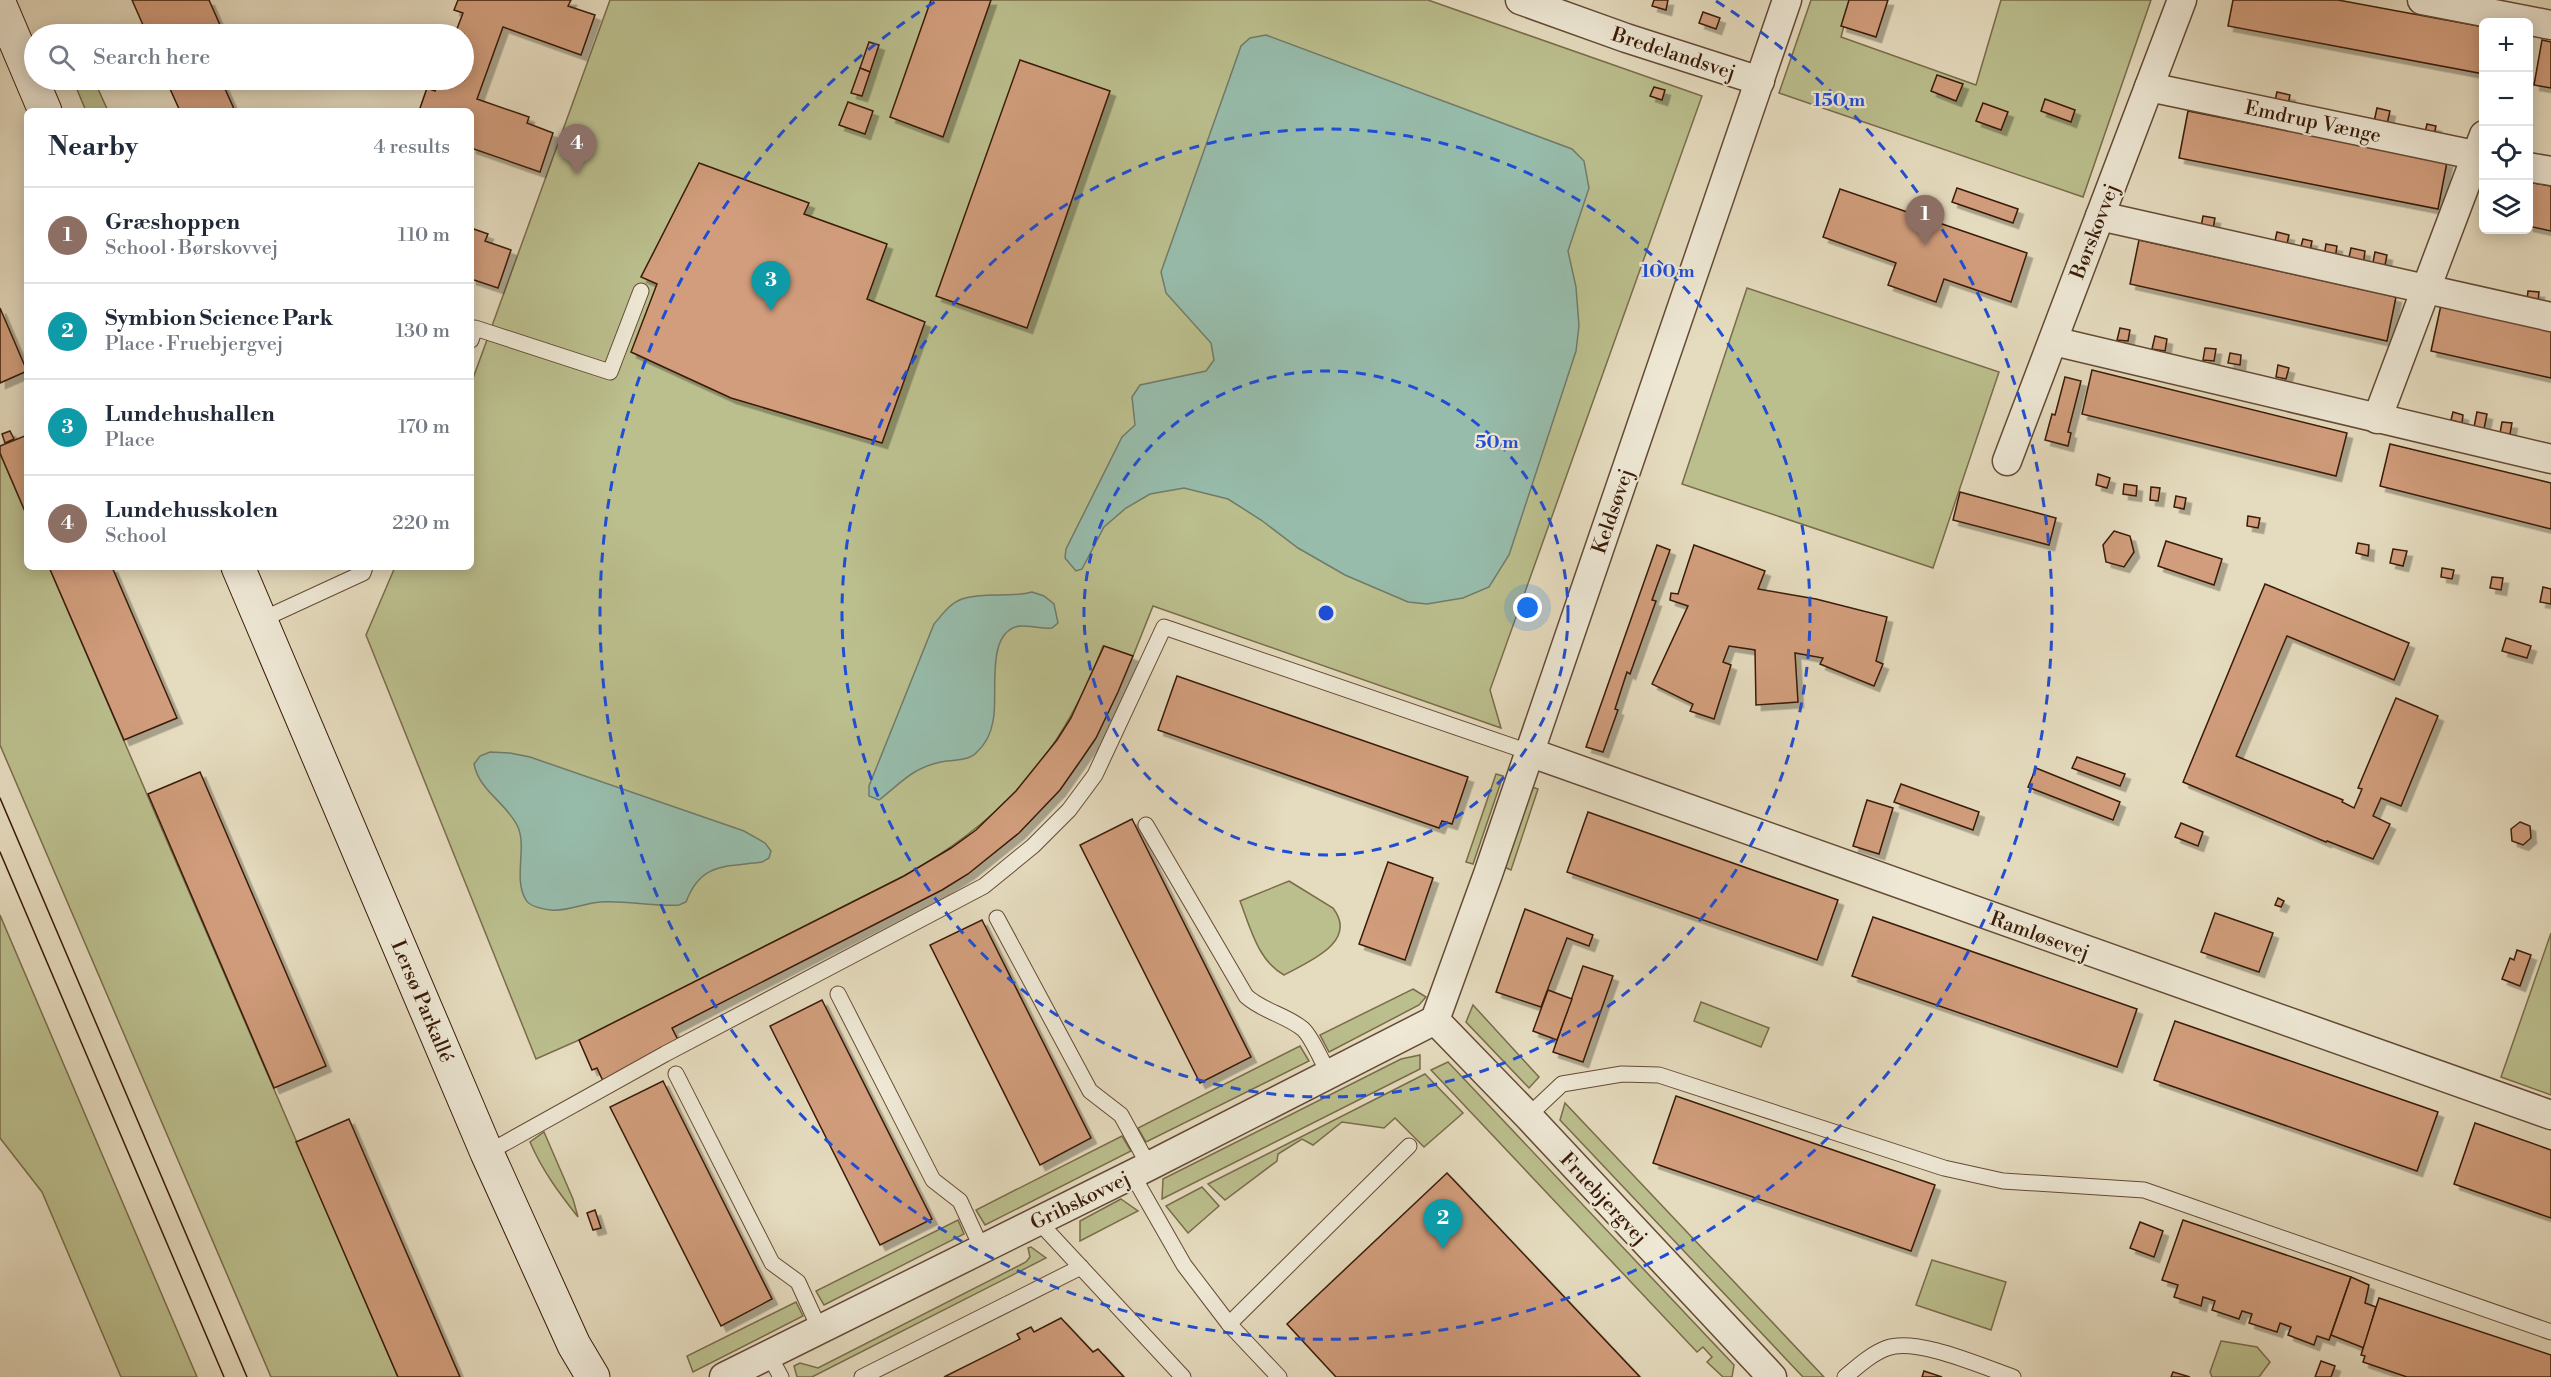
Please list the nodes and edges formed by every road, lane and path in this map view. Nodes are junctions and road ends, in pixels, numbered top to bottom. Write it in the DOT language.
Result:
graph roads {
  1 [pos="1520,0"];
  2 [pos="1787,0"];
  3 [pos="2182,0"];
  4 [pos="2422,0"];
  5 [pos="0,4"];
  6 [pos="2526,14"];
  7 [pos="2551,24"];
  8 [pos="24,61"];
  9 [pos="1760,81"];
  10 [pos="2149,87"];
  11 [pos="36,90"];
  12 [pos="44,108"];
  13 [pos="2479,149"];
  14 [pos="2479,154"];
  15 [pos="2533,167"];
  16 [pos="2551,171"];
  17 [pos="2100,216"];
  18 [pos="2425,288"];
  19 [pos="641,291"];
  20 [pos="2551,317"];
  21 [pos="474,331"];
  22 [pos="2053,341"];
  23 [pos="2377,419"];
  24 [pos="2551,459"];
  25 [pos="2007,461"];
  26 [pos="239,570"];
  27 [pos="364,570"];
  28 [pos="261,620"];
  29 [pos="1529,752"];
  30 [pos="1146,825"];
  31 [pos="998,918"];
  32 [pos="838,994"];
  33 [pos="1435,1020"];
  34 [pos="676,1074"];
  35 [pos="1329,1074"];
  36 [pos="1528,1116"];
  37 [pos="2551,1116"];
  38 [pos="1409,1146"];
  39 [pos="487,1153"];
  40 [pos="1140,1170"];
  41 [pos="1038,1221"];
  42 [pos="982,1249"];
  43 [pos="1081,1267"];
  44 [pos="1229,1324"];
  45 [pos="820,1329"];
  46 [pos="2551,1332"];
  47 [pos="775,1366"];
  48 [pos="593,1377"];
  49 [pos="724,1377"];
  50 [pos="862,1377"];
  51 [pos="1183,1377"];
  52 [pos="1279,1377"];
  53 [pos="1772,1377"];
  54 [pos="1845,1377"];
  55 [pos="2013,1377"];
  1 -- 9 [label="street, Bredelandsvej"];
  2 -- 9 [label="street, Keldsøvej"];
  3 -- 10 [label="street, Børskovvej"];
  4 -- 6 [label="street"];
  5 -- 8 [label="street"];
  6 -- 7 [label="street"];
  9 -- 29 [label="street, Keldsøvej"];
  10 -- 13 [label="street, Emdrup Vænge"];
  10 -- 17 [label="street, Børskovvej"];
  11 -- 12 [label="street"];
  14 -- 18 [label="street, Emdrup Vænge"];
  15 -- 16 [label="street"];
  17 -- 18 [label="street"];
  17 -- 22 [label="street, Børskovvej"];
  18 -- 20 [label="street"];
  18 -- 23 [label="street, Emdrup Vænge"];
  19 -- 21 [label="lane"];
  22 -- 23 [label="street"];
  22 -- 25 [label="street, Børskovvej"];
  23 -- 24 [label="street"];
  26 -- 28 [label="street, Lersø Parkallé"];
  27 -- 28 [label="lane"];
  28 -- 39 [label="street, Lersø Parkallé"];
  29 -- 33 [label="street, Keldsøvej"];
  29 -- 37 [label="street, Ramløsevej"];
  29 -- 39 [label="lane"];
  30 -- 35 [label="lane"];
  31 -- 40 [label="lane"];
  32 -- 42 [label="lane"];
  33 -- 35 [label="street, Gribskovvej"];
  33 -- 36 [label="street, Fruebjergvej"];
  34 -- 45 [label="lane"];
  35 -- 40 [label="street, Gribskovvej"];
  36 -- 46 [label="lane"];
  36 -- 53 [label="street, Fruebjergvej"];
  38 -- 44 [label="lane"];
  39 -- 48 [label="street, Lersø Parkallé"];
  40 -- 41 [label="street, Gribskovvej"];
  40 -- 44 [label="lane"];
  41 -- 42 [label="street, Gribskovvej"];
  41 -- 43 [label="lane"];
  42 -- 45 [label="street, Gribskovvej"];
  43 -- 50 [label="lane"];
  43 -- 51 [label="lane"];
  44 -- 52 [label="lane"];
  45 -- 47 [label="street, Gribskovvej"];
  47 -- 49 [label="street, Gribskovvej"];
  54 -- 55 [label="lane"];
}
